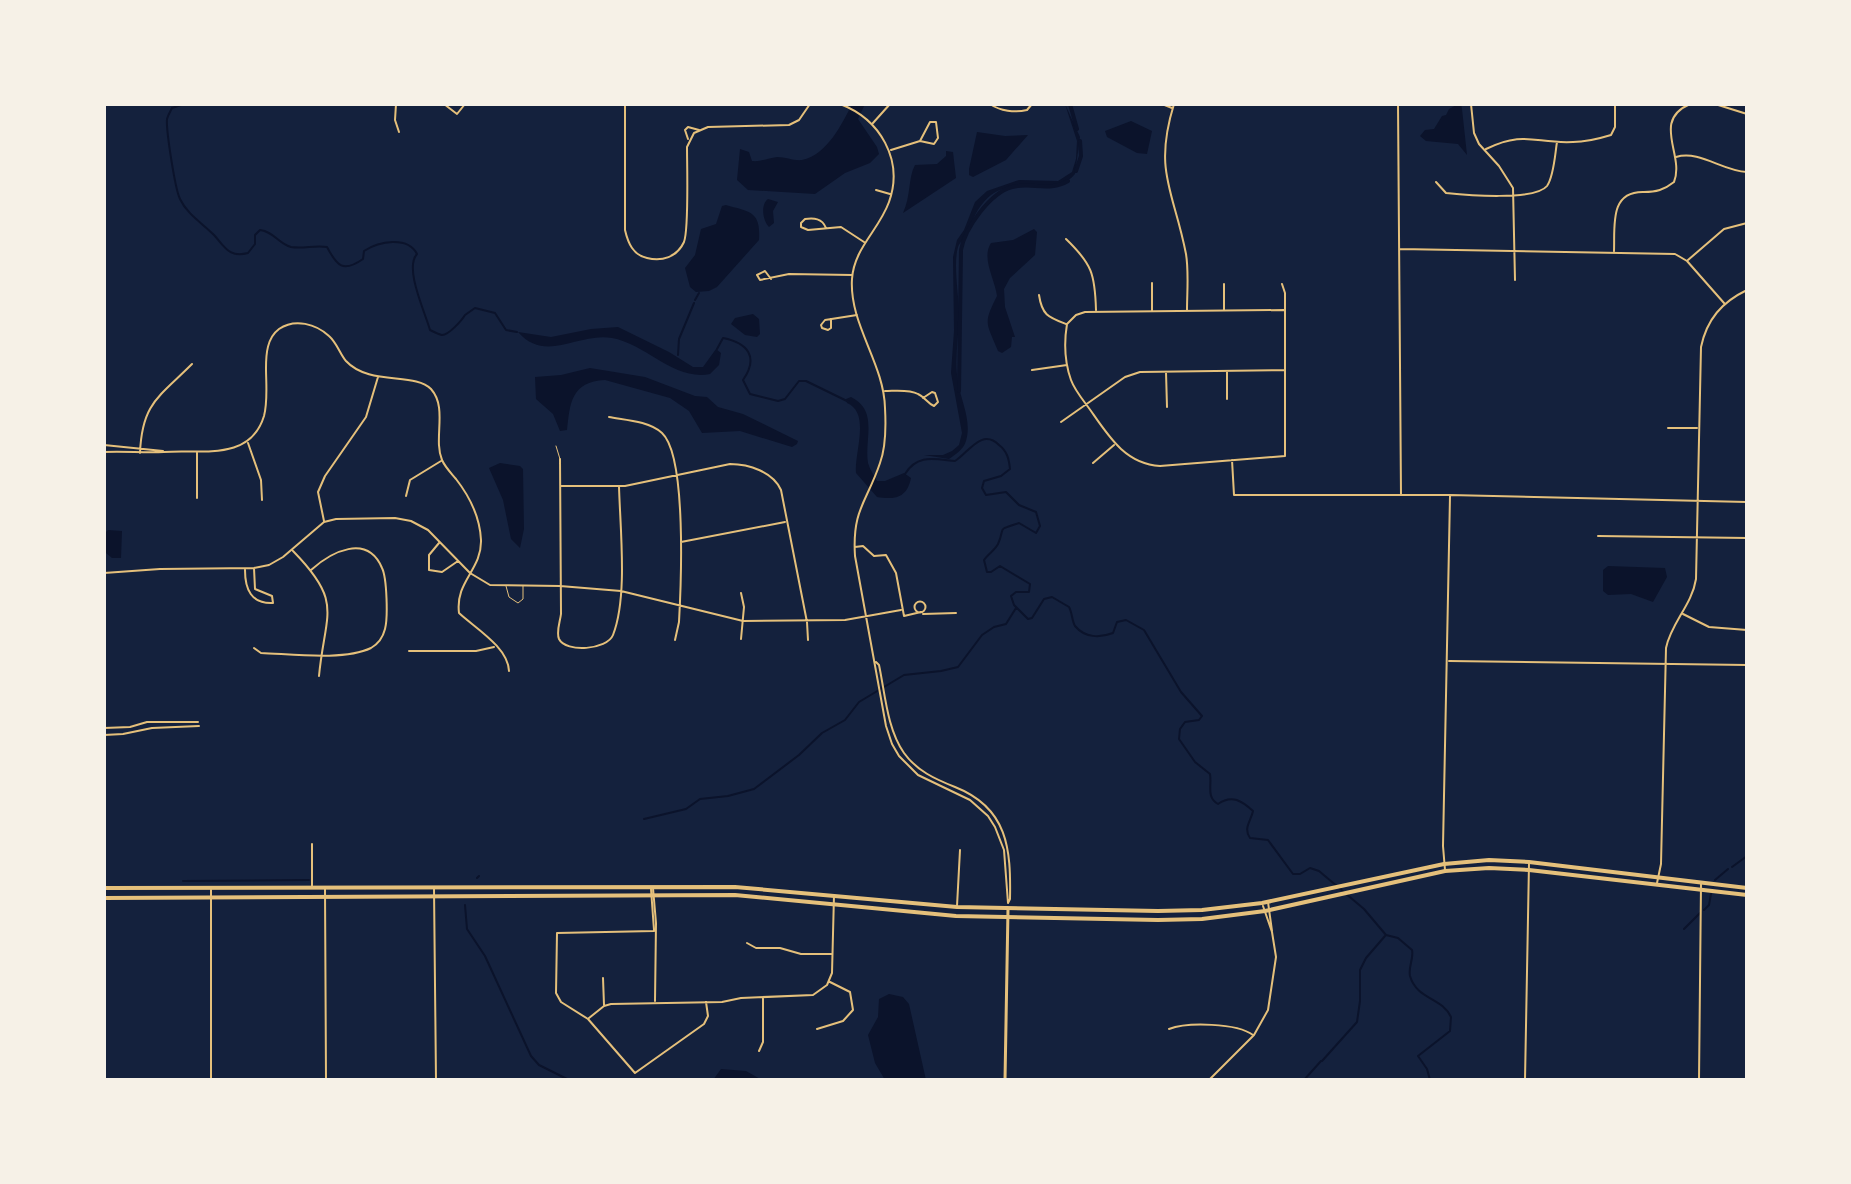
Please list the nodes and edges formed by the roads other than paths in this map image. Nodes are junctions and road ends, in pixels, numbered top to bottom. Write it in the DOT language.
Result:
graph roads {
  1 [pos="396,104"];
  2 [pos="444,104"];
  3 [pos="465,104"];
  4 [pos="625,104"];
  5 [pos="810,104"];
  6 [pos="840,104"];
  7 [pos="890,104"];
  8 [pos="990,104"];
  9 [pos="1032,104"];
  10 [pos="1162,104"];
  11 [pos="1398,104"];
  12 [pos="1472,104"];
  13 [pos="1615,104"];
  14 [pos="1690,104"];
  15 [pos="1715,104"];
  16 [pos="1173,106"];
  17 [pos="1747,114"];
  18 [pos="872,124"];
  19 [pos="700,130"];
  20 [pos="399,132"];
  21 [pos="920,141"];
  22 [pos="690,142"];
  23 [pos="1557,142"];
  24 [pos="1484,150"];
  25 [pos="889,151"];
  26 [pos="1676,157"];
  27 [pos="1747,172"];
  28 [pos="1436,182"];
  29 [pos="876,190"];
  30 [pos="891,194"];
  31 [pos="1514,195"];
  32 [pos="1747,223"];
  33 [pos="826,228"];
  34 [pos="1066,239"];
  35 [pos="865,242"];
  36 [pos="1399,249"];
  37 [pos="1515,250"];
  38 [pos="1614,252"];
  39 [pos="1687,261"];
  40 [pos="853,275"];
  41 [pos="771,279"];
  42 [pos="1515,280"];
  43 [pos="1152,283"];
  44 [pos="1224,284"];
  45 [pos="1282,284"];
  46 [pos="1747,290"];
  47 [pos="1039,295"];
  48 [pos="1724,303"];
  49 [pos="1224,310"];
  50 [pos="1285,310"];
  51 [pos="1152,311"];
  52 [pos="1187,311"];
  53 [pos="1096,312"];
  54 [pos="858,314"];
  55 [pos="831,319"];
  56 [pos="1067,324"];
  57 [pos="192,364"];
  58 [pos="1067,365"];
  59 [pos="1032,370"];
  60 [pos="1227,370"];
  61 [pos="1286,370"];
  62 [pos="1166,371"];
  63 [pos="378,377"];
  64 [pos="883,391"];
  65 [pos="923,398"];
  66 [pos="1227,399"];
  67 [pos="1086,405"];
  68 [pos="1167,407"];
  69 [pos="609,417"];
  70 [pos="1061,422"];
  71 [pos="1668,428"];
  72 [pos="1698,428"];
  73 [pos="247,442"];
  74 [pos="1115,444"];
  75 [pos="104,445"];
  76 [pos="556,446"];
  77 [pos="141,448"];
  78 [pos="104,452"];
  79 [pos="164,452"];
  80 [pos="197,452"];
  81 [pos="140,454"];
  82 [pos="560,459"];
  83 [pos="442,460"];
  84 [pos="1232,460"];
  85 [pos="1093,463"];
  86 [pos="677,478"];
  87 [pos="560,486"];
  88 [pos="619,486"];
  89 [pos="1401,495"];
  90 [pos="1450,495"];
  91 [pos="406,496"];
  92 [pos="197,498"];
  93 [pos="262,500"];
  94 [pos="1697,501"];
  95 [pos="1747,502"];
  96 [pos="324,522"];
  97 [pos="787,522"];
  98 [pos="1598,536"];
  99 [pos="1696,538"];
  100 [pos="1747,538"];
  101 [pos="440,542"];
  102 [pos="680,542"];
  103 [pos="855,547"];
  104 [pos="292,550"];
  105 [pos="458,561"];
  106 [pos="254,568"];
  107 [pos="245,569"];
  108 [pos="311,570"];
  109 [pos="104,573"];
  110 [pos="470,573"];
  111 [pos="506,586"];
  112 [pos="523,586"];
  113 [pos="560,588"];
  114 [pos="621,591"];
  115 [pos="741,593"];
  116 [pos="680,604"];
  117 [pos="901,610"];
  118 [pos="956,613"];
  119 [pos="1682,613"];
  120 [pos="867,616"];
  121 [pos="743,621"];
  122 [pos="807,622"];
  123 [pos="1747,630"];
  124 [pos="741,639"];
  125 [pos="675,640"];
  126 [pos="808,640"];
  127 [pos="485,642"];
  128 [pos="495,646"];
  129 [pos="254,648"];
  130 [pos="484,650"];
  131 [pos="409,651"];
  132 [pos="321,654"];
  133 [pos="1448,661"];
  134 [pos="1665,664"];
  135 [pos="1747,665"];
  136 [pos="509,671"];
  137 [pos="319,676"];
  138 [pos="147,722"];
  139 [pos="104,728"];
  140 [pos="148,729"];
  141 [pos="104,735"];
  142 [pos="312,844"];
  143 [pos="960,850"];
  144 [pos="1529,862"];
  145 [pos="1444,864"];
  146 [pos="1529,870"];
  147 [pos="1445,871"];
  148 [pos="1658,878"];
  149 [pos="1701,882"];
  150 [pos="652,885"];
  151 [pos="1657,885"];
  152 [pos="434,887"];
  153 [pos="104,888"];
  154 [pos="211,888"];
  155 [pos="313,888"];
  156 [pos="325,888"];
  157 [pos="1747,888"];
  158 [pos="1702,890"];
  159 [pos="652,894"];
  160 [pos="434,895"];
  161 [pos="834,895"];
  162 [pos="1747,895"];
  163 [pos="325,896"];
  164 [pos="211,897"];
  165 [pos="104,898"];
  166 [pos="1265,902"];
  167 [pos="833,903"];
  168 [pos="1008,906"];
  169 [pos="957,907"];
  170 [pos="1267,910"];
  171 [pos="1008,917"];
  172 [pos="654,931"];
  173 [pos="747,943"];
  174 [pos="833,954"];
  175 [pos="603,978"];
  176 [pos="829,981"];
  177 [pos="763,997"];
  178 [pos="655,1002"];
  179 [pos="706,1002"];
  180 [pos="604,1006"];
  181 [pos="588,1019"];
  182 [pos="817,1029"];
  183 [pos="1169,1029"];
  184 [pos="1254,1035"];
  185 [pos="759,1051"];
  186 [pos="211,1080"];
  187 [pos="326,1080"];
  188 [pos="436,1080"];
  189 [pos="1005,1080"];
  190 [pos="1209,1080"];
  191 [pos="1525,1080"];
  192 [pos="1699,1080"];
  1 -- 20 [label="street"];
  2 -- 3 [label="street"];
  4 -- 22 [label="street"];
  5 -- 19 [label="street"];
  6 -- 18 [label="street"];
  7 -- 18 [label="street"];
  8 -- 9 [label="street"];
  10 -- 16 [label="street"];
  11 -- 36 [label="street"];
  12 -- 24 [label="street"];
  13 -- 23 [label="street"];
  14 -- 26 [label="street"];
  15 -- 17 [label="street"];
  16 -- 52 [label="street"];
  18 -- 25 [label="street"];
  19 -- 22 [label="street"];
  19 -- 22 [label="street"];
  21 -- 21 [label="street"];
  21 -- 25 [label="street"];
  23 -- 24 [label="street"];
  23 -- 31 [label="street"];
  24 -- 31 [label="street"];
  25 -- 30 [label="street"];
  26 -- 27 [label="street"];
  26 -- 38 [label="street"];
  28 -- 31 [label="street"];
  29 -- 30 [label="street"];
  30 -- 35 [label="street"];
  31 -- 37 [label="street"];
  32 -- 39 [label="street"];
  33 -- 33 [label="street"];
  33 -- 35 [label="street"];
  34 -- 53 [label="street"];
  35 -- 40 [label="street"];
  36 -- 37 [label="street"];
  36 -- 89 [label="street"];
  37 -- 38 [label="street"];
  37 -- 42 [label="street"];
  38 -- 39 [label="street"];
  39 -- 48 [label="street"];
  40 -- 41 [label="street"];
  40 -- 54 [label="street"];
  43 -- 51 [label="street"];
  44 -- 49 [label="street"];
  45 -- 50 [label="street"];
  46 -- 48 [label="street"];
  47 -- 56 [label="street"];
  48 -- 72 [label="street"];
  49 -- 50 [label="street"];
  49 -- 52 [label="street"];
  50 -- 61 [label="street"];
  51 -- 52 [label="street"];
  51 -- 53 [label="street"];
  53 -- 56 [label="street"];
  54 -- 55 [label="street"];
  54 -- 64 [label="street"];
  56 -- 58 [label="street"];
  57 -- 77 [label="street"];
  58 -- 59 [label="street"];
  58 -- 67 [label="street"];
  60 -- 61 [label="street"];
  60 -- 62 [label="street"];
  60 -- 66 [label="street"];
  61 -- 84 [label="street"];
  62 -- 67 [label="street"];
  62 -- 68 [label="street"];
  63 -- 73 [label="street"];
  63 -- 83 [label="street"];
  63 -- 96 [label="street"];
  64 -- 65 [label="street"];
  64 -- 103 [label="street"];
  67 -- 70 [label="street"];
  67 -- 74 [label="street"];
  69 -- 86 [label="street"];
  71 -- 72 [label="street"];
  72 -- 94 [label="street"];
  73 -- 80 [label="street"];
  73 -- 93 [label="street"];
  74 -- 84 [label="street"];
  74 -- 85 [label="street"];
  75 -- 77 [label="street"];
  76 -- 82 [label="lane"];
  77 -- 79 [label="street"];
  77 -- 81 [label="street"];
  78 -- 81 [label="street"];
  79 -- 80 [label="street"];
  79 -- 81 [label="street"];
  80 -- 92 [label="street"];
  82 -- 87 [label="street"];
  83 -- 91 [label="street"];
  83 -- 110 [label="street"];
  84 -- 89 [label="street"];
  86 -- 88 [label="street"];
  86 -- 97 [label="street"];
  86 -- 102 [label="street"];
  87 -- 88 [label="street"];
  87 -- 113 [label="street"];
  88 -- 114 [label="street"];
  89 -- 90 [label="street"];
  90 -- 94 [label="street"];
  90 -- 133 [label="street"];
  94 -- 95 [label="street"];
  94 -- 99 [label="street"];
  96 -- 101 [label="street"];
  96 -- 104 [label="street"];
  97 -- 102 [label="street"];
  97 -- 122 [label="street"];
  98 -- 99 [label="street"];
  99 -- 100 [label="street"];
  99 -- 119 [label="street"];
  101 -- 105 [label="street"];
  101 -- 105 [label="street"];
  102 -- 116 [label="street"];
  103 -- 117 [label="street"];
  103 -- 120 [label="street"];
  104 -- 106 [label="street"];
  104 -- 108 [label="street"];
  105 -- 110 [label="street"];
  106 -- 107 [label="street"];
  106 -- 107 [label="street"];
  107 -- 109 [label="street"];
  108 -- 132 [label="street"];
  108 -- 132 [label="street"];
  110 -- 111 [label="street"];
  110 -- 127 [label="street"];
  111 -- 112 [label="street"];
  111 -- 112 [label="lane"];
  112 -- 113 [label="street"];
  113 -- 114 [label="street"];
  113 -- 114 [label="street"];
  114 -- 116 [label="street"];
  115 -- 121 [label="street"];
  116 -- 121 [label="street"];
  116 -- 125 [label="street"];
  117 -- 118 [label="street"];
  117 -- 120 [label="street"];
  119 -- 123 [label="street"];
  119 -- 134 [label="street"];
  120 -- 122 [label="street"];
  120 -- 168 [label="street"];
  121 -- 122 [label="street"];
  121 -- 124 [label="street"];
  122 -- 126 [label="street"];
  127 -- 128 [label="street"];
  127 -- 130 [label="street"];
  128 -- 130 [label="street"];
  128 -- 136 [label="street"];
  129 -- 132 [label="street"];
  130 -- 131 [label="street"];
  132 -- 137 [label="street"];
  133 -- 134 [label="street"];
  133 -- 145 [label="street"];
  134 -- 135 [label="street"];
  134 -- 148 [label="street"];
  138 -- 139 [label="street"];
  138 -- 140 [label="street"];
  138 -- 140 [label="street"];
  140 -- 141 [label="street"];
  142 -- 155 [label="street"];
  143 -- 169 [label="street"];
  144 -- 145 [label="main road"];
  144 -- 146 [label="street"];
  144 -- 148 [label="main road"];
  145 -- 147 [label="street"];
  145 -- 166 [label="main road"];
  146 -- 147 [label="main road"];
  146 -- 151 [label="main road"];
  146 -- 191 [label="street"];
  147 -- 170 [label="main road"];
  148 -- 149 [label="main road"];
  148 -- 151 [label="street"];
  149 -- 157 [label="main road"];
  149 -- 158 [label="street"];
  150 -- 152 [label="main road"];
  150 -- 159 [label="street"];
  150 -- 161 [label="main road"];
  151 -- 158 [label="main road"];
  152 -- 156 [label="main road"];
  152 -- 160 [label="street"];
  153 -- 154 [label="main road"];
  154 -- 155 [label="main road"];
  154 -- 164 [label="street"];
  155 -- 156 [label="main road"];
  156 -- 163 [label="street"];
  158 -- 162 [label="main road"];
  158 -- 192 [label="street"];
  159 -- 160 [label="main road"];
  159 -- 167 [label="main road"];
  159 -- 172 [label="street"];
  160 -- 163 [label="main road"];
  160 -- 188 [label="street"];
  161 -- 167 [label="street"];
  161 -- 169 [label="main road"];
  163 -- 164 [label="main road"];
  163 -- 187 [label="street"];
  164 -- 165 [label="main road"];
  164 -- 186 [label="street"];
  166 -- 168 [label="main road"];
  166 -- 170 [label="street"];
  167 -- 171 [label="main road"];
  167 -- 174 [label="street"];
  168 -- 169 [label="main road"];
  168 -- 171 [label="street"];
  170 -- 171 [label="main road"];
  170 -- 184 [label="street"];
  171 -- 189 [label="street"];
  172 -- 178 [label="street"];
  172 -- 181 [label="street"];
  173 -- 174 [label="street"];
  174 -- 176 [label="street"];
  175 -- 180 [label="street"];
  176 -- 177 [label="street"];
  176 -- 182 [label="street"];
  177 -- 179 [label="street"];
  177 -- 185 [label="street"];
  178 -- 179 [label="street"];
  178 -- 180 [label="street"];
  179 -- 181 [label="street"];
  180 -- 181 [label="street"];
  183 -- 184 [label="street"];
  184 -- 190 [label="street"];
}
